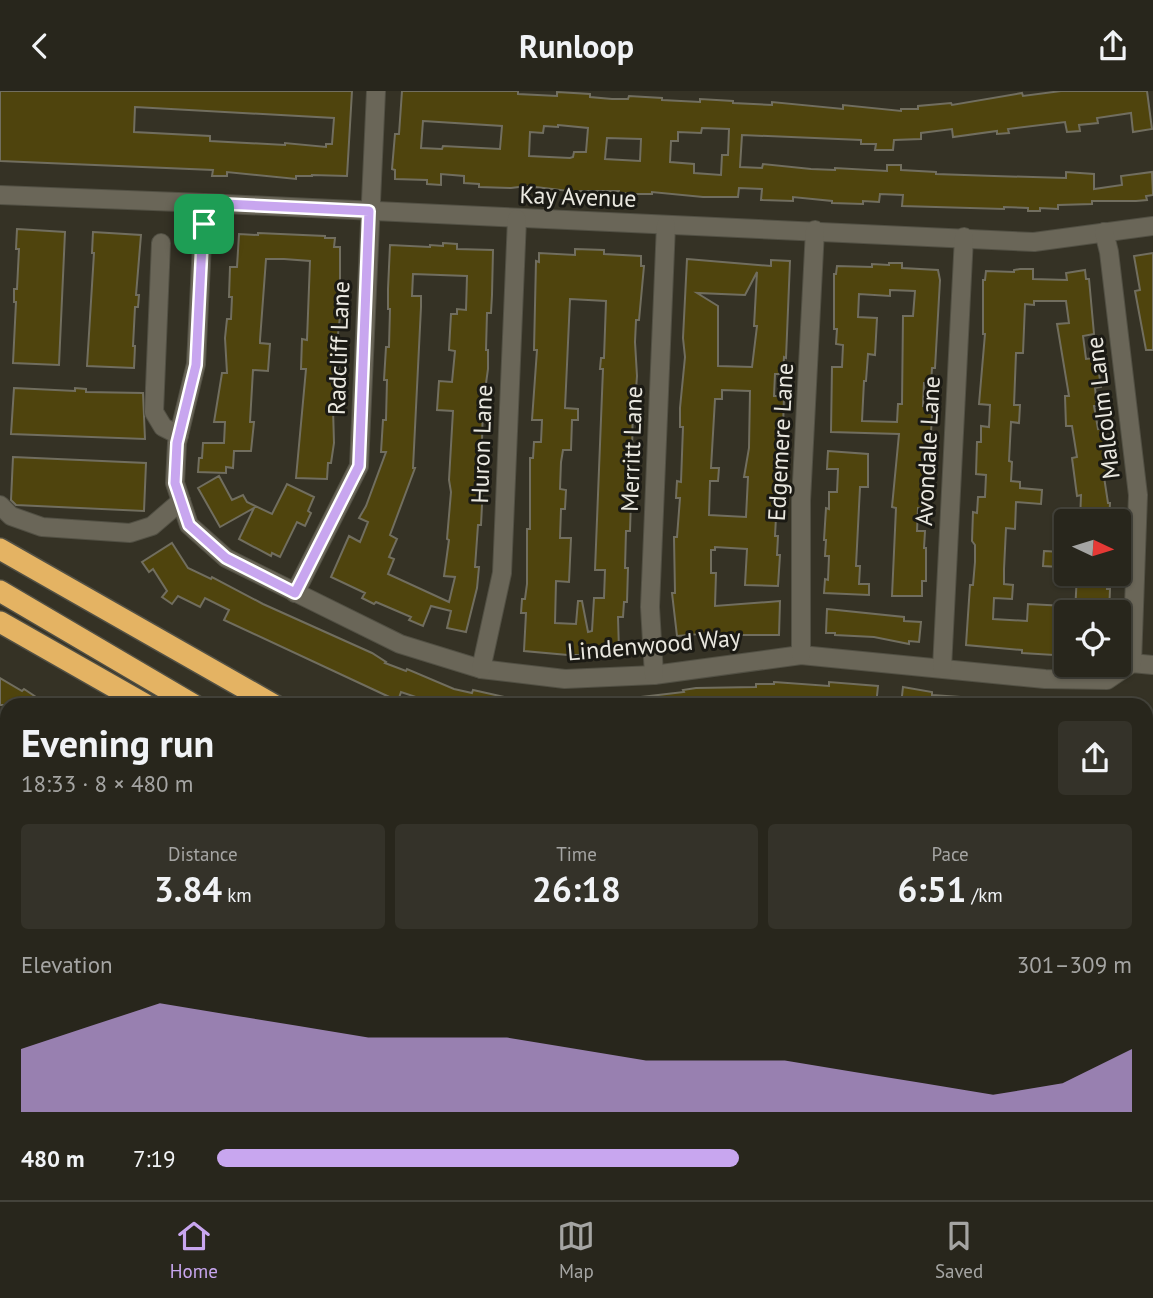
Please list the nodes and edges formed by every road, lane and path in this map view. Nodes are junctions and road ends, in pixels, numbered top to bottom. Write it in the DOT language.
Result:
graph roads {
  1 [pos="376,91"];
  2 [pos="0,195"];
  3 [pos="204,203"];
  4 [pos="369,211"];
  5 [pos="517,219"];
  6 [pos="666,225"];
  7 [pos="1153,226"];
  8 [pos="816,230"];
  9 [pos="1104,232"];
  10 [pos="964,237"];
  11 [pos="161,243"];
  12 [pos="179,435"];
  13 [pos="181,501"];
  14 [pos="0,505"];
  15 [pos="0,549"];
  16 [pos="0,591"];
  17 [pos="295,593"];
  18 [pos="0,622"];
  19 [pos="801,655"];
  20 [pos="1132,663"];
  21 [pos="1153,665"];
  22 [pos="942,668"];
  23 [pos="81,669"];
  24 [pos="481,669"];
  25 [pos="654,674"];
  26 [pos="114,698"];
  27 [pos="133,698"];
  28 [pos="182,698"];
  29 [pos="261,698"];
  1 -- 4 [label="street, Radcliff Lane"];
  2 -- 3 [label="street, Kay Avenue"];
  3 -- 4 [label="street, Kay Avenue"];
  3 -- 12 [label="street"];
  4 -- 5 [label="street, Kay Avenue"];
  4 -- 17 [label="street, Radcliff Lane"];
  5 -- 6 [label="street, Kay Avenue"];
  5 -- 24 [label="street, Huron Lane"];
  6 -- 8 [label="street, Kay Avenue"];
  6 -- 25 [label="street, Merritt Lane"];
  7 -- 9 [label="street, Kay Avenue"];
  8 -- 10 [label="street, Kay Avenue"];
  8 -- 19 [label="street, Edgemere Lane"];
  9 -- 10 [label="street, Kay Avenue"];
  9 -- 20 [label="street, Malcolm Lane"];
  10 -- 22 [label="street, Avondale Lane"];
  11 -- 12 [label="street"];
  12 -- 13 [label="street"];
  13 -- 14 [label="street"];
  13 -- 17 [label="street, Lindenwood Way"];
  15 -- 29 [label="highway"];
  16 -- 28 [label="highway"];
  17 -- 24 [label="street, Lindenwood Way"];
  18 -- 23 [label="highway"];
  19 -- 22 [label="street, Lindenwood Way"];
  19 -- 25 [label="street, Lindenwood Way"];
  20 -- 21 [label="street"];
  20 -- 22 [label="street, Lindenwood Way"];
  23 -- 26 [label="highway"];
  23 -- 27 [label="highway"];
  24 -- 25 [label="street, Lindenwood Way"];
}
